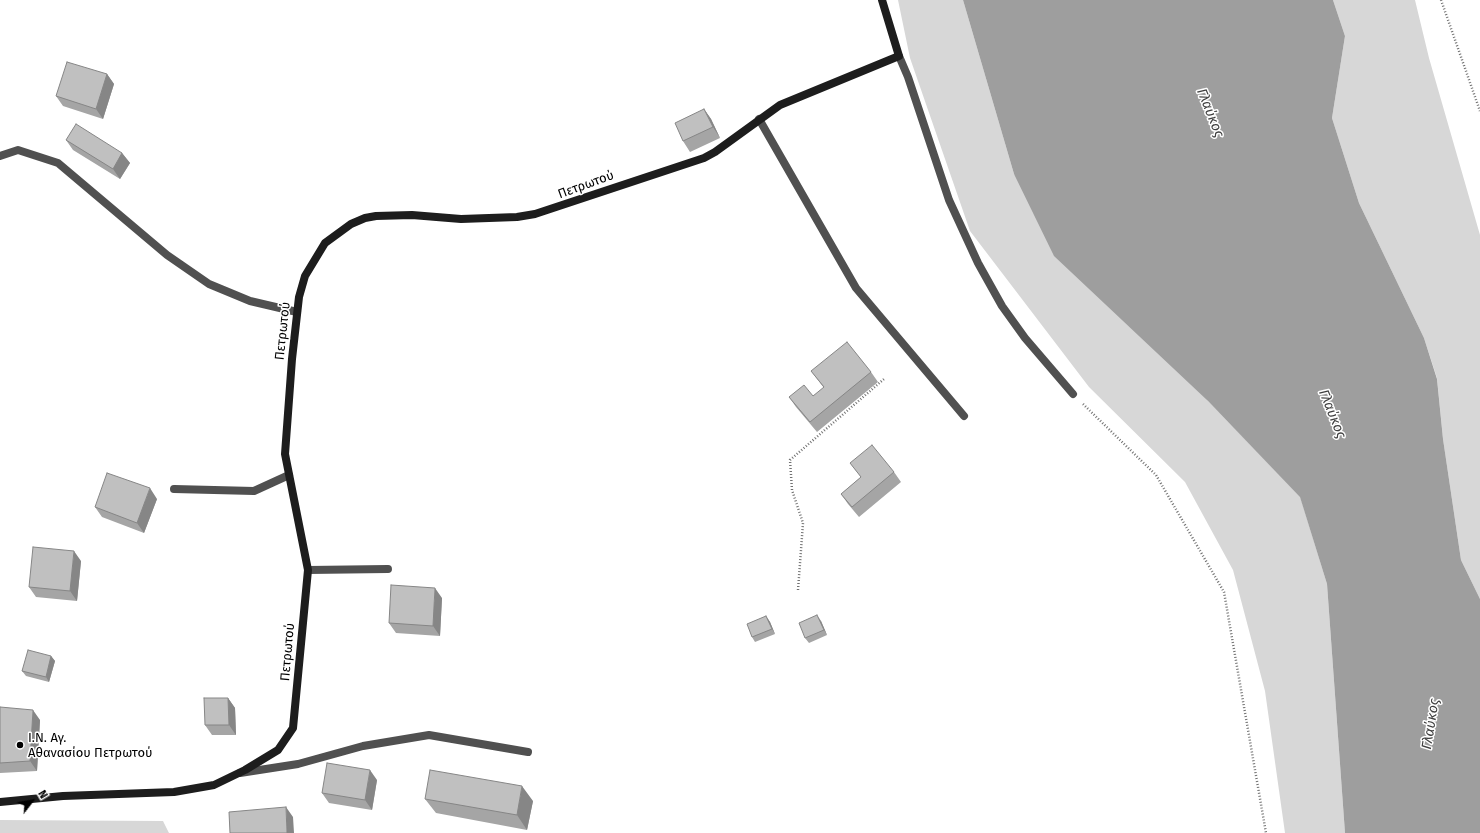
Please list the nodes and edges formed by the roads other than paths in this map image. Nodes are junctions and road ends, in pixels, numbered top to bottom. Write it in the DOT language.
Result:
graph roads {
  1 [pos="882,0"];
  2 [pos="899,56"];
  3 [pos="759,119"];
  4 [pos="0,156"];
  5 [pos="297,312"];
  6 [pos="1073,394"];
  7 [pos="964,416"];
  8 [pos="289,475"];
  9 [pos="174,489"];
  10 [pos="388,569"];
  11 [pos="308,570"];
  12 [pos="528,752"];
  13 [pos="239,773"];
  14 [pos="0,802"];
  1 -- 2 [label="street"];
  2 -- 3 [label="street, Πετρωτού"];
  2 -- 6 [label="street"];
  3 -- 5 [label="street, Πετρωτού"];
  3 -- 7 [label="street"];
  4 -- 5 [label="street"];
  5 -- 8 [label="street, Πετρωτού"];
  8 -- 9 [label="street"];
  8 -- 11 [label="street, Πετρωτού"];
  10 -- 11 [label="street"];
  11 -- 13 [label="street, Πετρωτού"];
  12 -- 13 [label="street"];
  13 -- 14 [label="street, Πετρωτού"];
}
